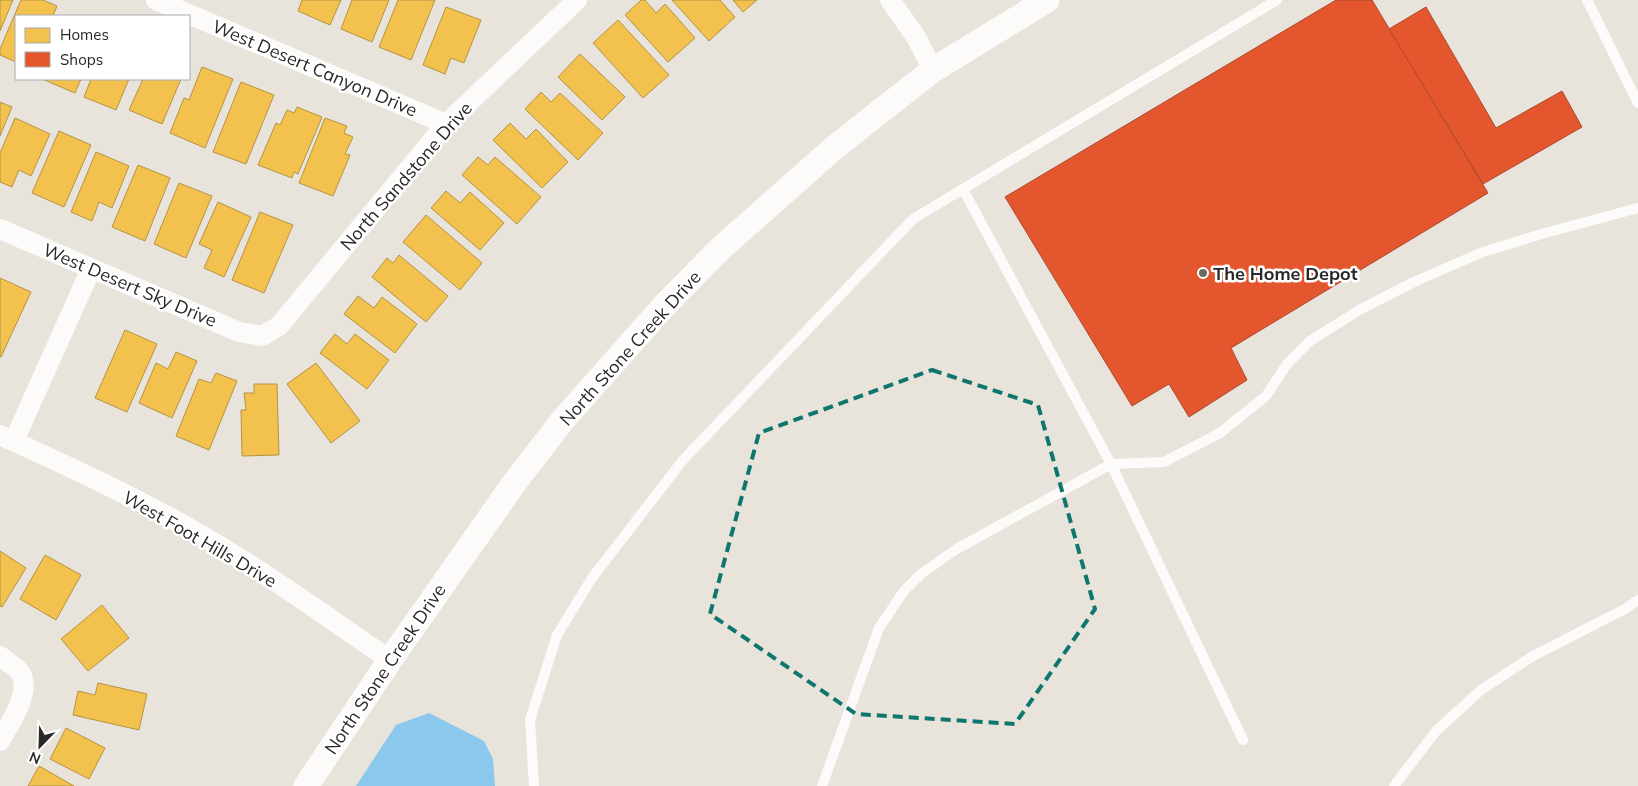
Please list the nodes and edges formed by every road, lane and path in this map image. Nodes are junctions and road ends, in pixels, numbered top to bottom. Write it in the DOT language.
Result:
graph roads {
  1 [pos="156,0"];
  2 [pos="577,0"];
  3 [pos="890,0"];
  4 [pos="1047,0"];
  5 [pos="1277,0"];
  6 [pos="1587,0"];
  7 [pos="934,70"];
  8 [pos="1638,103"];
  9 [pos="446,124"];
  10 [pos="963,189"];
  11 [pos="1638,208"];
  12 [pos="0,229"];
  13 [pos="91,268"];
  14 [pos="262,336"];
  15 [pos="7,438"];
  16 [pos="1111,464"];
  17 [pos="1638,600"];
  18 [pos="0,656"];
  19 [pos="390,660"];
  20 [pos="1243,740"];
  21 [pos="0,741"];
  22 [pos="306,786"];
  23 [pos="534,786"];
  24 [pos="822,786"];
  25 [pos="1394,786"];
  1 -- 9 [label="street, West Desert Canyon Drive"];
  2 -- 9 [label="street, North Sandstone Drive"];
  3 -- 7 [label="street"];
  4 -- 7 [label="street, North Stone Creek Drive"];
  5 -- 10 [label="lane"];
  6 -- 8 [label="lane"];
  7 -- 19 [label="street, North Stone Creek Drive"];
  9 -- 14 [label="street, North Sandstone Drive"];
  10 -- 16 [label="lane"];
  10 -- 23 [label="lane"];
  11 -- 16 [label="lane"];
  12 -- 13 [label="street, West Desert Sky Drive"];
  13 -- 14 [label="street, West Desert Sky Drive"];
  13 -- 15 [label="street"];
  15 -- 19 [label="street, West Foot Hills Drive"];
  16 -- 20 [label="lane"];
  16 -- 24 [label="lane"];
  17 -- 25 [label="lane"];
  18 -- 21 [label="street"];
  19 -- 22 [label="street, North Stone Creek Drive"];
}
